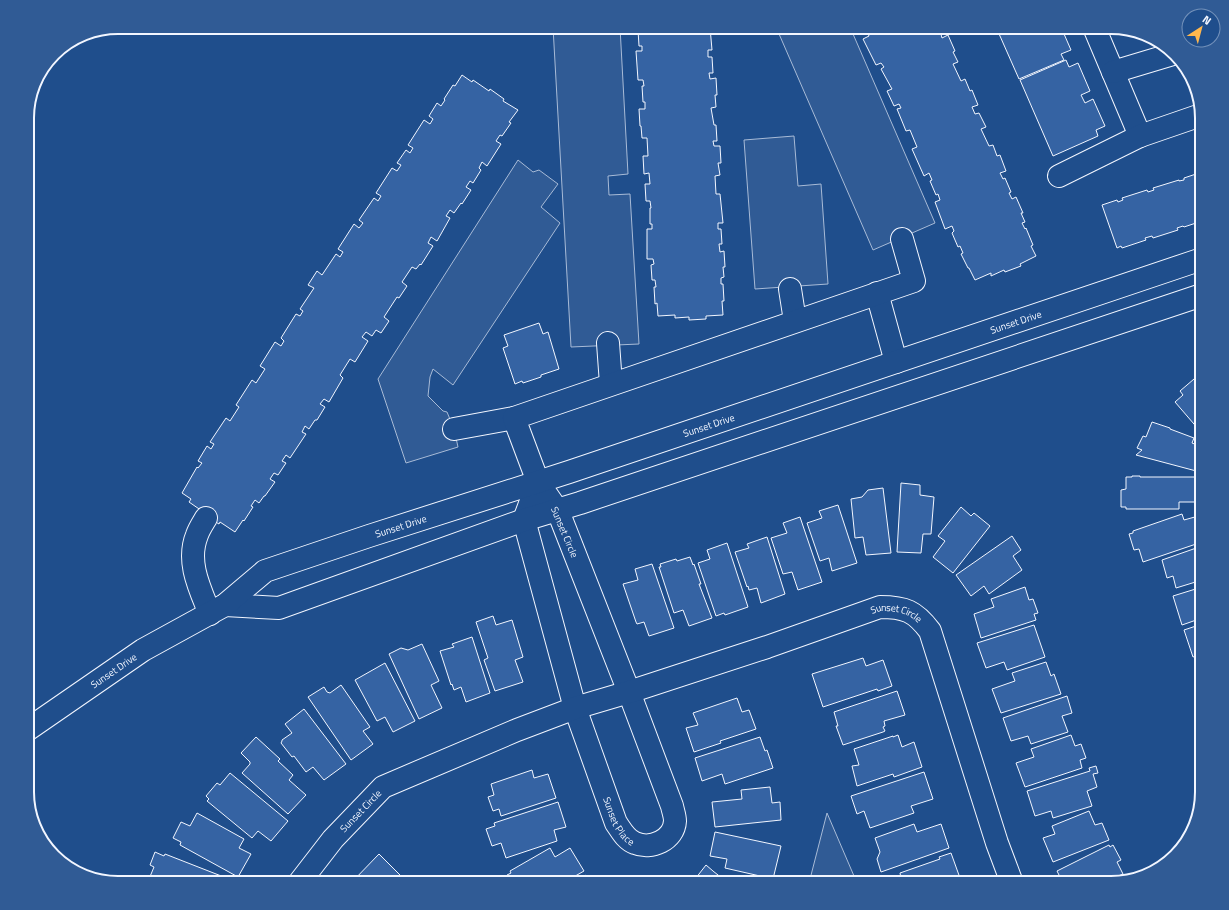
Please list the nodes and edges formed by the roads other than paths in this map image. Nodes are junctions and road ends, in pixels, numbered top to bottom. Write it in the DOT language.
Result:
graph roads {
  1 [pos="1097,34"];
  2 [pos="1167,56"];
  3 [pos="1113,72"];
  4 [pos="1195,117"];
  5 [pos="1140,136"];
  6 [pos="1059,176"];
  7 [pos="902,239"];
  8 [pos="1195,261"];
  9 [pos="790,289"];
  10 [pos="877,293"];
  11 [pos="1195,297"];
  12 [pos="795,321"];
  13 [pos="608,343"];
  14 [pos="896,362"];
  15 [pos="611,384"];
  16 [pos="514,418"];
  17 [pos="454,429"];
  18 [pos="538,482"];
  19 [pos="558,511"];
  20 [pos="206,518"];
  21 [pos="524,520"];
  22 [pos="218,610"];
  23 [pos="629,692"];
  24 [pos="575,708"];
  25 [pos="34,725"];
  26 [pos="304,876"];
  27 [pos="1009,876"];
  1 -- 3 [label="street"];
  2 -- 3 [label="street"];
  3 -- 5 [label="street"];
  4 -- 5 [label="street"];
  5 -- 6 [label="street"];
  7 -- 10 [label="street"];
  8 -- 14 [label="street, Sunset Drive"];
  9 -- 12 [label="street"];
  10 -- 12 [label="street"];
  10 -- 14 [label="street"];
  11 -- 19 [label="street"];
  12 -- 15 [label="street"];
  13 -- 15 [label="street"];
  14 -- 18 [label="street, Sunset Drive"];
  15 -- 16 [label="street"];
  16 -- 17 [label="street"];
  16 -- 18 [label="street, Sunset Circle"];
  18 -- 19 [label="street, Sunset Circle"];
  18 -- 21 [label="street"];
  18 -- 22 [label="street, Sunset Drive"];
  19 -- 21 [label="street"];
  19 -- 23 [label="street, Sunset Circle"];
  20 -- 22 [label="street"];
  21 -- 22 [label="street"];
  21 -- 24 [label="street"];
  22 -- 25 [label="street, Sunset Drive"];
  23 -- 24 [label="street, Sunset Circle"];
  23 -- 24 [label="street, Sunset Place"];
  23 -- 27 [label="street, Sunset Circle"];
  24 -- 26 [label="street, Sunset Circle"];
}
